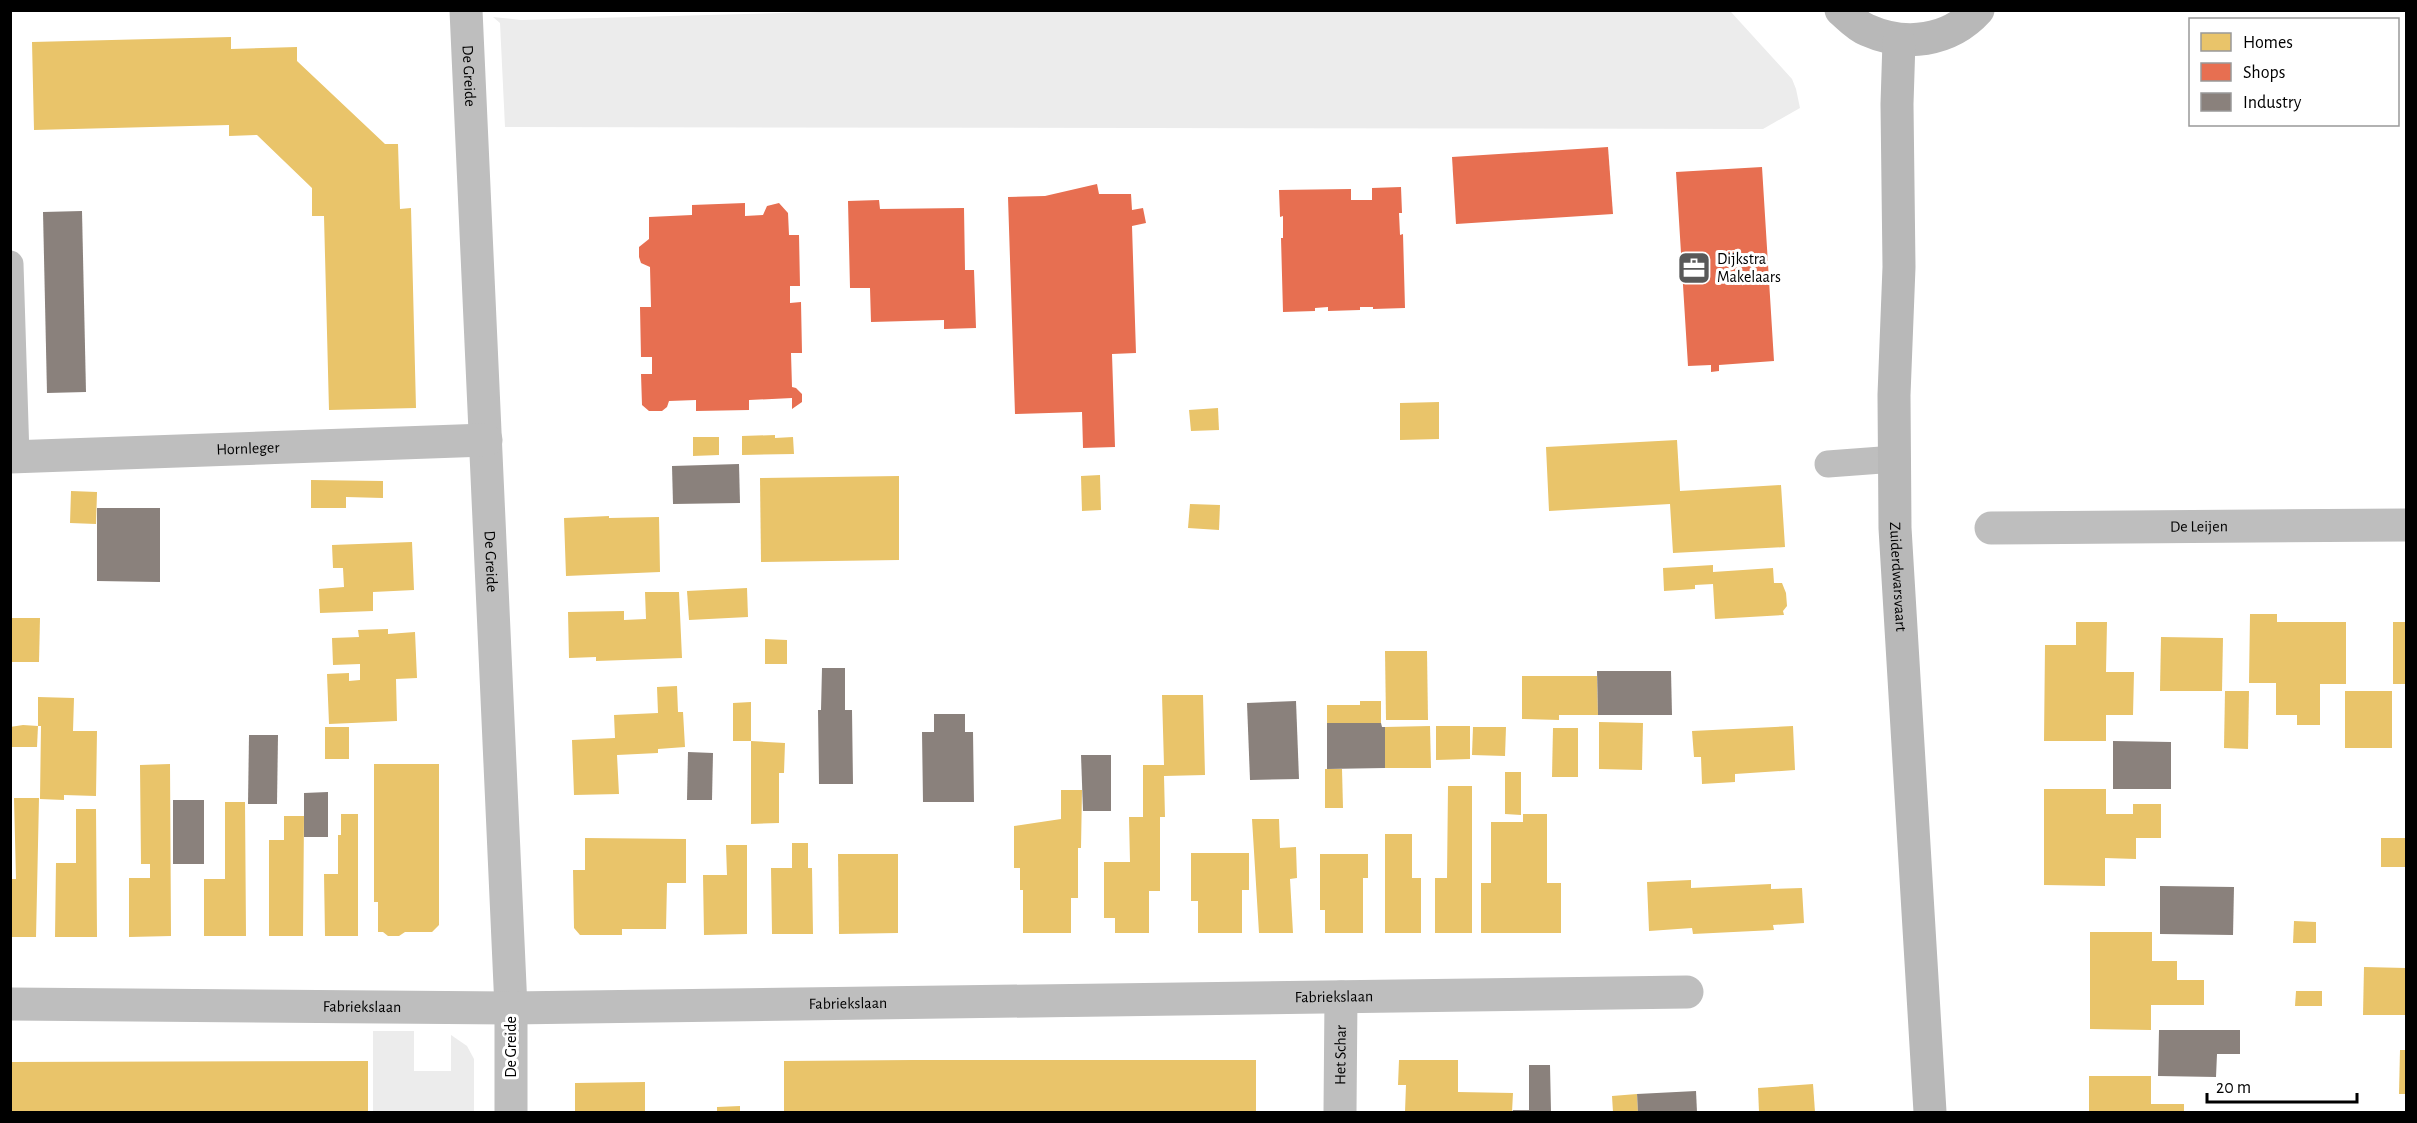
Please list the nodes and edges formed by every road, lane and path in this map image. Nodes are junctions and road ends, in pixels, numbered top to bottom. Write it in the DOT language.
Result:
graph roads {
  1 [pos="466,10"];
  2 [pos="1841,10"];
  3 [pos="1978,10"];
  4 [pos="1899,41"];
  5 [pos="10,264"];
  6 [pos="486,440"];
  7 [pos="13,457"];
  8 [pos="1895,459"];
  9 [pos="1828,464"];
  10 [pos="2406,525"];
  11 [pos="1991,528"];
  12 [pos="1687,992"];
  13 [pos="1341,997"];
  14 [pos="10,1004"];
  15 [pos="511,1008"];
  16 [pos="511,1113"];
  17 [pos="1340,1113"];
  18 [pos="1930,1113"];
  1 -- 6 [label="street, De Greide"];
  2 -- 4 [label="street"];
  3 -- 4 [label="street"];
  4 -- 8 [label="street, Zuiderdwarsvaart"];
  5 -- 7 [label="lane"];
  6 -- 7 [label="street, Hornleger"];
  6 -- 15 [label="street, De Greide"];
  8 -- 9 [label="lane"];
  8 -- 18 [label="street, Zuiderdwarsvaart"];
  10 -- 11 [label="street, De Leijen"];
  12 -- 13 [label="street, Fabriekslaan"];
  13 -- 15 [label="street, Fabriekslaan"];
  13 -- 17 [label="street, Het Schar"];
  14 -- 15 [label="street, Fabriekslaan"];
  15 -- 16 [label="street, De Greide"];
}
